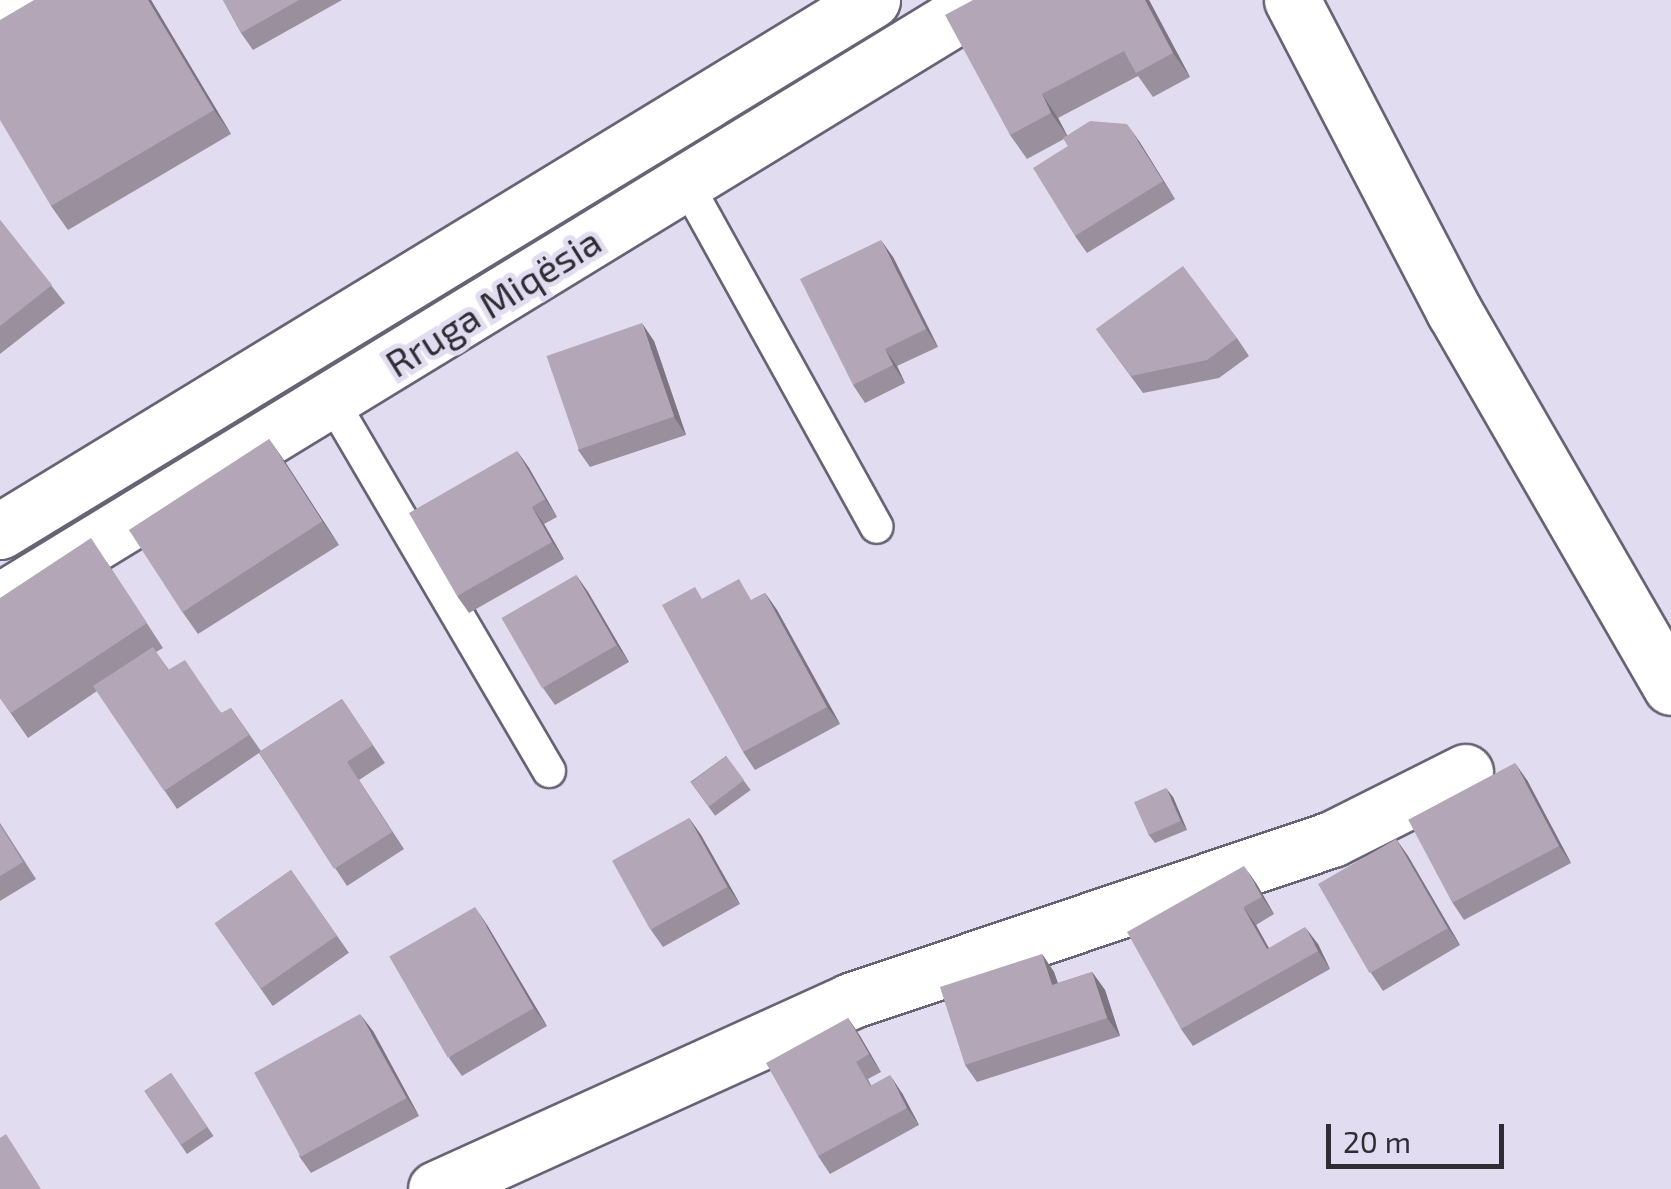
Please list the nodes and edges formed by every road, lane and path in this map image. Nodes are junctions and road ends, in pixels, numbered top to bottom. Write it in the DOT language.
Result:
graph roads {
  1 [pos="18,0"];
  2 [pos="872,0"];
  3 [pos="984,0"];
  4 [pos="1292,0"];
  5 [pos="0,10"];
  6 [pos="686,183"];
  7 [pos="332,400"];
  8 [pos="877,528"];
  9 [pos="0,531"];
  10 [pos="0,601"];
  11 [pos="1671,687"];
  12 [pos="549,771"];
  13 [pos="1466,772"];
  14 [pos="436,1189"];
  1 -- 5 [label="main road"];
  2 -- 9 [label="main road, Rruga Miqësia"];
  3 -- 6 [label="main road, Rruga Miqësia"];
  4 -- 11 [label="main road"];
  6 -- 7 [label="main road, Rruga Miqësia"];
  6 -- 8 [label="lane"];
  7 -- 10 [label="main road, Rruga Miqësia"];
  7 -- 12 [label="lane"];
  13 -- 14 [label="main road"];
}
